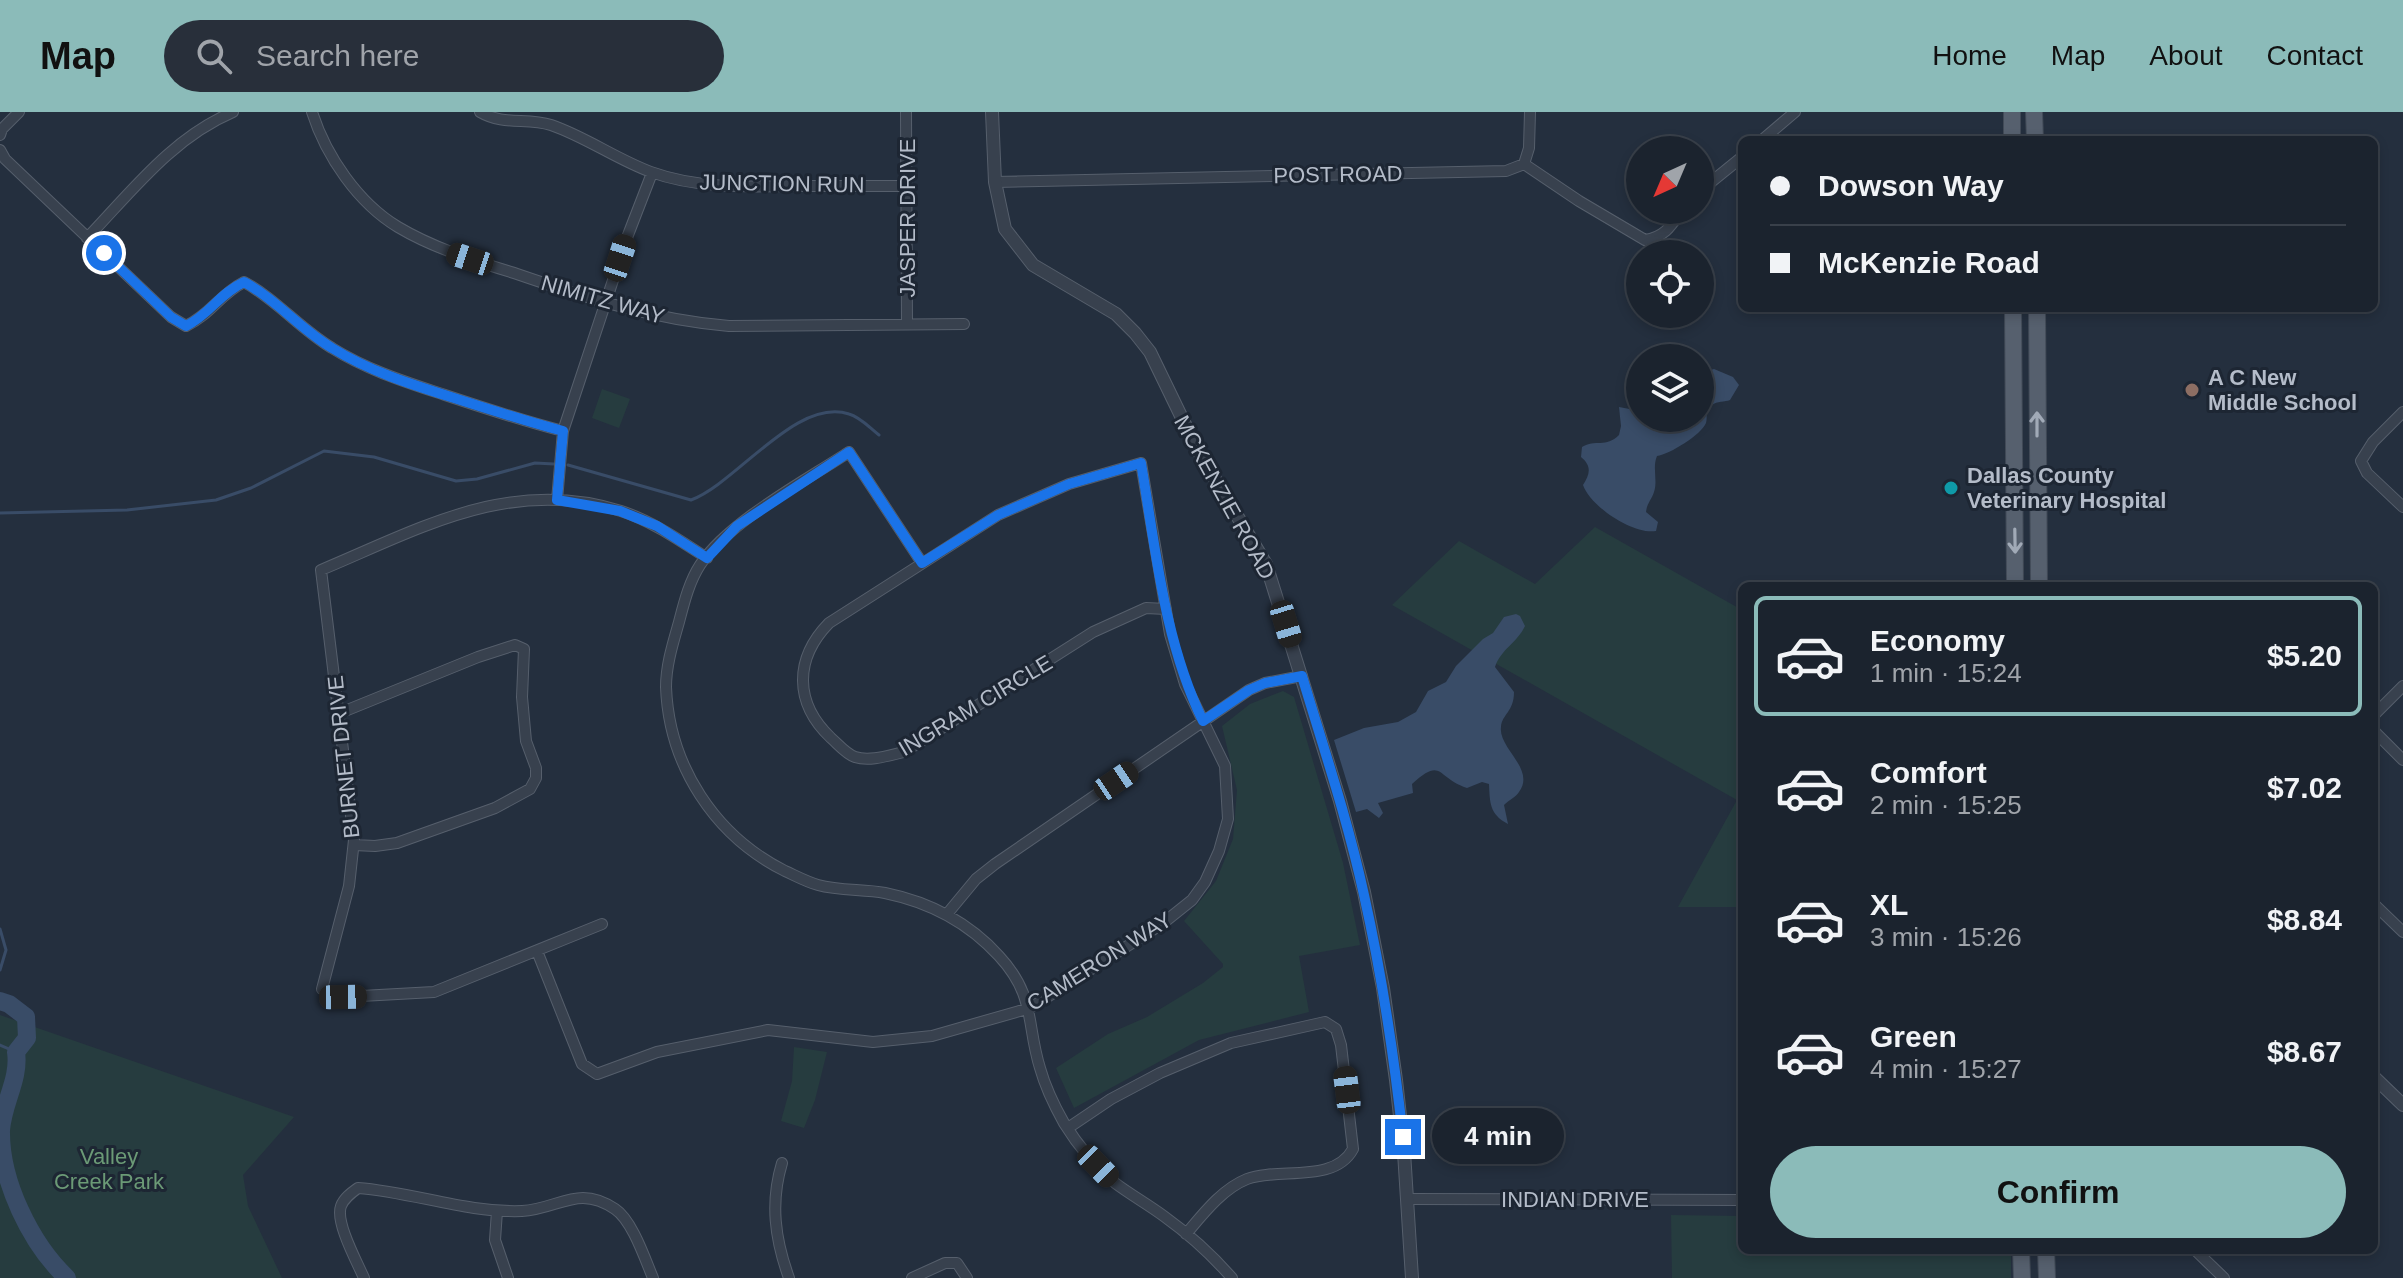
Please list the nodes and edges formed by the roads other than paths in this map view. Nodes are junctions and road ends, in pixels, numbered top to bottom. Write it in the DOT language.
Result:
graph roads {
  1 [pos="19,112"];
  2 [pos="233,112"];
  3 [pos="312,112"];
  4 [pos="480,112"];
  5 [pos="906,112"];
  6 [pos="992,112"];
  7 [pos="1530,112"];
  8 [pos="1795,112"];
  9 [pos="2012,112"];
  10 [pos="2034,112"];
  11 [pos="0,135"];
  12 [pos="1767,136"];
  13 [pos="2012,136"];
  14 [pos="2031,136"];
  15 [pos="0,150"];
  16 [pos="1738,160"];
  17 [pos="1524,164"];
  18 [pos="652,173"];
  19 [pos="1714,180"];
  20 [pos="995,182"];
  21 [pos="907,186"];
  22 [pos="1672,224"];
  23 [pos="87,238"];
  24 [pos="605,304"];
  25 [pos="2013,312"];
  26 [pos="2037,312"];
  27 [pos="907,324"];
  28 [pos="964,324"];
  29 [pos="2403,412"];
  30 [pos="563,431"];
  31 [pos="1141,463"];
  32 [pos="557,500"];
  33 [pos="2403,507"];
  34 [pos="707,558"];
  35 [pos="922,563"];
  36 [pos="2015,582"];
  37 [pos="2039,582"];
  38 [pos="1166,609"];
  39 [pos="1302,676"];
  40 [pos="2403,686"];
  41 [pos="2378,711"];
  42 [pos="340,713"];
  43 [pos="1203,721"];
  44 [pos="2378,735"];
  45 [pos="2403,760"];
  46 [pos="354,845"];
  47 [pos="2378,908"];
  48 [pos="947,914"];
  49 [pos="602,924"];
  50 [pos="2403,932"];
  51 [pos="537,951"];
  52 [pos="1030,1008"];
  53 [pos="2378,1081"];
  54 [pos="2403,1105"];
  55 [pos="1068,1128"];
  56 [pos="782,1163"];
  57 [pos="1408,1199"];
  58 [pos="1738,1200"];
  59 [pos="497,1211"];
  60 [pos="1186,1234"];
  61 [pos="2021,1254"];
  62 [pos="2046,1254"];
  63 [pos="2199,1254"];
  64 [pos="364,1278"];
  65 [pos="508,1278"];
  66 [pos="653,1278"];
  67 [pos="789,1278"];
  68 [pos="912,1278"];
  69 [pos="967,1278"];
  70 [pos="1232,1278"];
  71 [pos="1412,1278"];
  72 [pos="2022,1278"];
  73 [pos="2047,1278"];
  74 [pos="2224,1278"];
  1 -- 11 [label="street"];
  2 -- 23 [label="street"];
  3 -- 24 [label="street, NIMITZ WAY"];
  4 -- 18 [label="street, JUNCTION RUN"];
  5 -- 21 [label="street, JASPER DRIVE"];
  6 -- 20 [label="street, MCKENZIE ROAD"];
  7 -- 17 [label="street"];
  8 -- 12 [label="street"];
  9 -- 13 [label="main road"];
  10 -- 14 [label="main road"];
  15 -- 23 [label="street"];
  16 -- 19 [label="street"];
  17 -- 20 [label="street, POST ROAD"];
  17 -- 22 [label="street"];
  18 -- 21 [label="street, JUNCTION RUN"];
  18 -- 24 [label="street"];
  20 -- 39 [label="street, MCKENZIE ROAD"];
  21 -- 27 [label="street, JASPER DRIVE"];
  23 -- 30 [label="street"];
  24 -- 27 [label="street, NIMITZ WAY"];
  24 -- 30 [label="street"];
  25 -- 36 [label="main road, one-way"];
  37 -- 26 [label="main road, one-way"];
  27 -- 28 [label="street, NIMITZ WAY"];
  29 -- 33 [label="street"];
  30 -- 32 [label="street"];
  31 -- 35 [label="street, INGRAM CIRCLE"];
  31 -- 38 [label="street, CAMERON WAY"];
  32 -- 34 [label="street"];
  32 -- 42 [label="street, BURNET DRIVE"];
  34 -- 35 [label="street"];
  34 -- 48 [label="street"];
  35 -- 38 [label="street, INGRAM CIRCLE"];
  38 -- 43 [label="street, CAMERON WAY"];
  39 -- 43 [label="street"];
  39 -- 57 [label="street, MCKENZIE ROAD"];
  40 -- 41 [label="street"];
  42 -- 46 [label="street, BURNET DRIVE"];
  42 -- 46 [label="street"];
  43 -- 48 [label="street"];
  43 -- 52 [label="street, CAMERON WAY"];
  44 -- 45 [label="street"];
  46 -- 51 [label="street, BURNET DRIVE"];
  47 -- 50 [label="street"];
  48 -- 52 [label="street"];
  49 -- 51 [label="street"];
  51 -- 52 [label="street, CAMERON WAY"];
  52 -- 55 [label="street"];
  53 -- 54 [label="street"];
  55 -- 60 [label="street"];
  55 -- 60 [label="street"];
  56 -- 67 [label="street"];
  57 -- 58 [label="street, INDIAN DRIVE"];
  57 -- 71 [label="street, MCKENZIE ROAD"];
  59 -- 64 [label="street"];
  59 -- 65 [label="street"];
  59 -- 66 [label="street"];
  60 -- 70 [label="street"];
  61 -- 72 [label="main road"];
  62 -- 73 [label="main road"];
  63 -- 74 [label="street"];
  68 -- 69 [label="street"];
}
